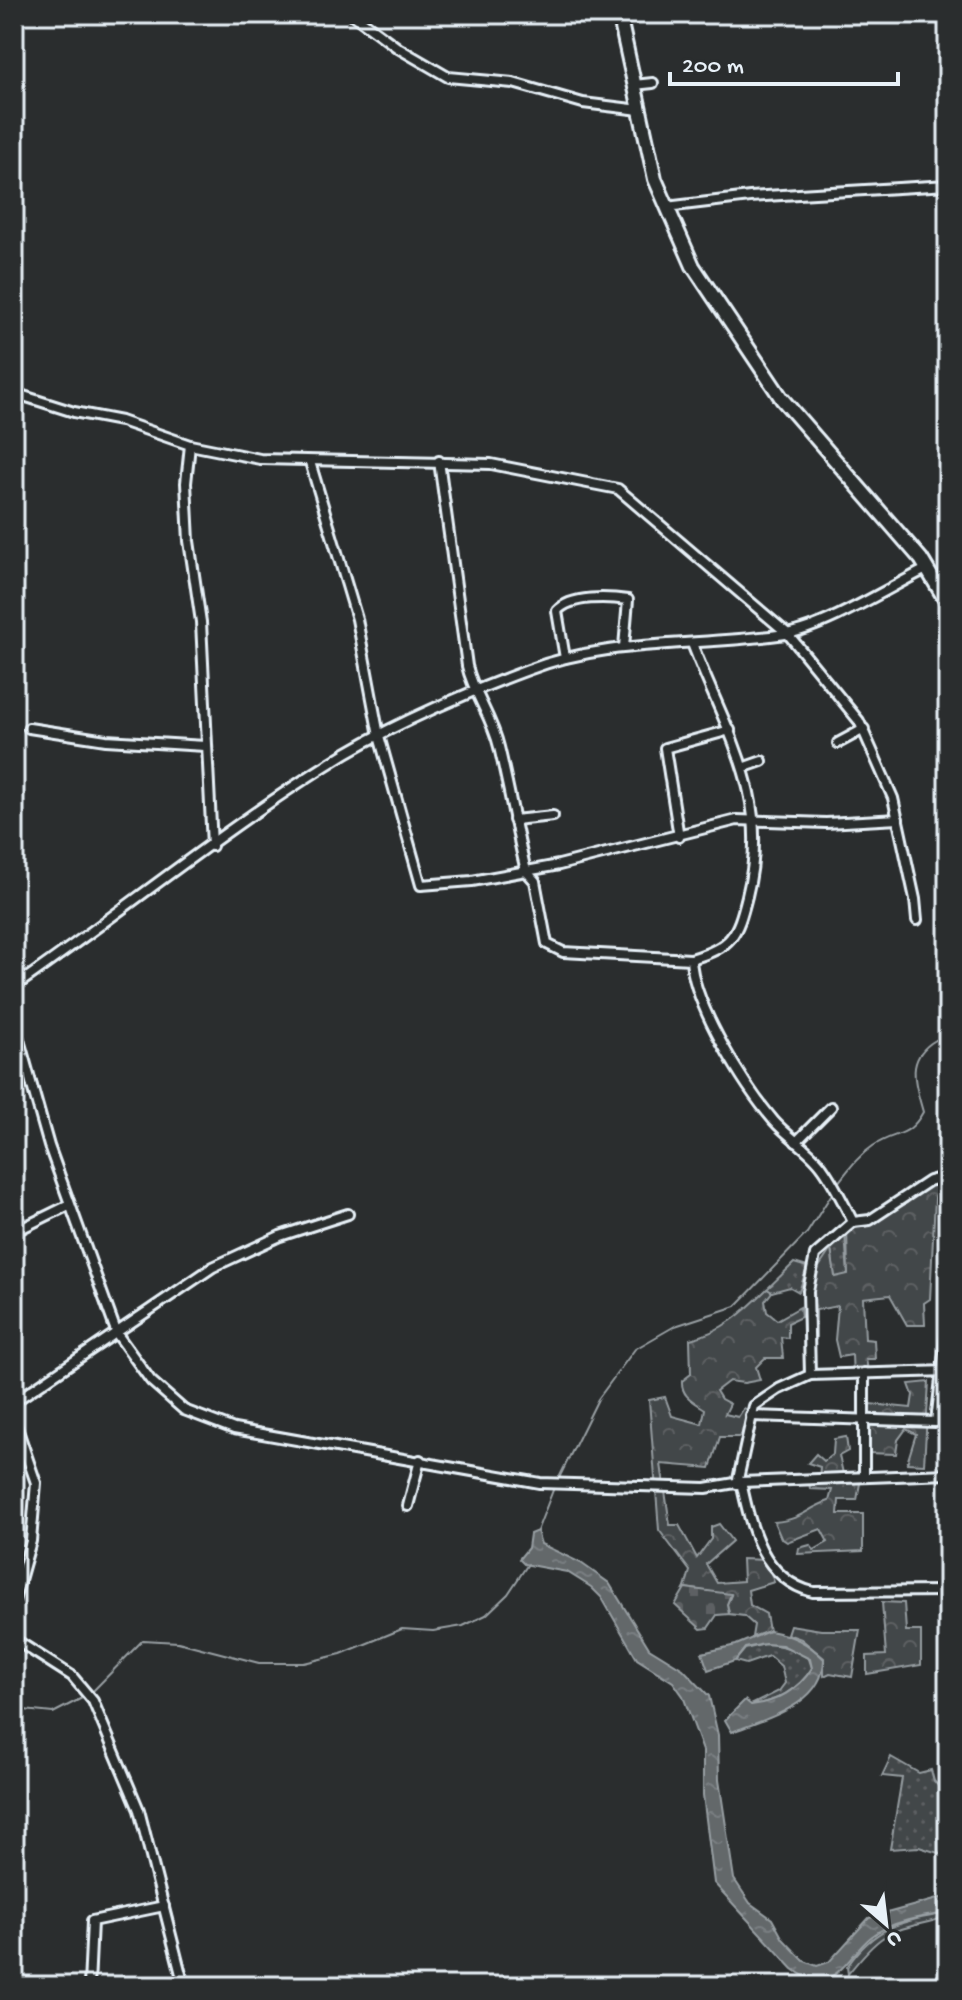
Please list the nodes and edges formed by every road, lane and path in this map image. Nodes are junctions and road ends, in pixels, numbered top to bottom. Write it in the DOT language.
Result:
graph roads {
  1 [pos="352,14"];
  2 [pos="619,14"];
  3 [pos="653,83"];
  4 [pos="634,85"];
  5 [pos="640,110"];
  6 [pos="948,185"];
  7 [pos="665,207"];
  8 [pos="14,393"];
  9 [pos="190,445"];
  10 [pos="439,461"];
  11 [pos="310,462"];
  12 [pos="928,568"];
  13 [pos="943,583"];
  14 [pos="948,604"];
  15 [pos="788,634"];
  16 [pos="693,646"];
  17 [pos="624,647"];
  18 [pos="565,658"];
  19 [pos="474,693"];
  20 [pos="29,728"];
  21 [pos="864,729"];
  22 [pos="730,730"];
  23 [pos="379,736"];
  24 [pos="838,743"];
  25 [pos="205,746"];
  26 [pos="762,761"];
  27 [pos="745,767"];
  28 [pos="553,816"];
  29 [pos="898,819"];
  30 [pos="514,820"];
  31 [pos="756,820"];
  32 [pos="679,837"];
  33 [pos="212,846"];
  34 [pos="526,871"];
  35 [pos="917,920"];
  36 [pos="691,959"];
  37 [pos="14,987"];
  38 [pos="14,1022"];
  39 [pos="831,1107"];
  40 [pos="796,1142"];
  41 [pos="948,1176"];
  42 [pos="69,1205"];
  43 [pos="348,1214"];
  44 [pos="853,1222"];
  45 [pos="14,1232"];
  46 [pos="948,1276"];
  47 [pos="117,1334"];
  48 [pos="945,1371"];
  49 [pos="864,1373"];
  50 [pos="810,1375"];
  51 [pos="14,1402"];
  52 [pos="751,1416"];
  53 [pos="14,1419"];
  54 [pos="867,1421"];
  55 [pos="420,1460"];
  56 [pos="948,1474"];
  57 [pos="864,1477"];
  58 [pos="739,1483"];
  59 [pos="408,1506"];
  60 [pos="948,1591"];
  61 [pos="14,1601"];
  62 [pos="14,1639"];
  63 [pos="164,1906"];
  64 [pos="89,1986"];
  65 [pos="184,1986"];
  1 -- 5 [label="street"];
  2 -- 4 [label="main road"];
  3 -- 4 [label="street"];
  4 -- 5 [label="main road"];
  5 -- 7 [label="main road"];
  6 -- 7 [label="street"];
  7 -- 12 [label="main road"];
  8 -- 9 [label="street"];
  9 -- 11 [label="street"];
  9 -- 25 [label="street"];
  10 -- 11 [label="street"];
  10 -- 15 [label="street"];
  10 -- 19 [label="street"];
  11 -- 23 [label="street"];
  12 -- 13 [label="main road"];
  12 -- 15 [label="street"];
  13 -- 14 [label="main road"];
  15 -- 16 [label="street"];
  15 -- 21 [label="street"];
  16 -- 17 [label="street"];
  16 -- 22 [label="street"];
  17 -- 18 [label="street"];
  17 -- 18 [label="street"];
  18 -- 19 [label="street"];
  19 -- 23 [label="street"];
  19 -- 30 [label="street"];
  20 -- 25 [label="street"];
  21 -- 24 [label="street"];
  21 -- 29 [label="street"];
  22 -- 27 [label="street"];
  22 -- 32 [label="street"];
  23 -- 33 [label="street"];
  23 -- 34 [label="street"];
  25 -- 33 [label="street"];
  26 -- 27 [label="street"];
  27 -- 31 [label="street"];
  28 -- 30 [label="street"];
  29 -- 31 [label="street"];
  29 -- 35 [label="street"];
  30 -- 34 [label="street"];
  31 -- 32 [label="street"];
  31 -- 36 [label="street"];
  32 -- 34 [label="street"];
  33 -- 37 [label="street"];
  34 -- 36 [label="street"];
  36 -- 40 [label="street"];
  38 -- 42 [label="street"];
  39 -- 40 [label="street"];
  40 -- 44 [label="street"];
  41 -- 44 [label="street"];
  42 -- 45 [label="street"];
  42 -- 47 [label="street"];
  43 -- 47 [label="street"];
  44 -- 50 [label="street"];
  46 -- 48 [label="street"];
  47 -- 51 [label="street"];
  47 -- 55 [label="street"];
  48 -- 49 [label="street"];
  48 -- 54 [label="street"];
  49 -- 50 [label="street"];
  49 -- 54 [label="street"];
  50 -- 52 [label="street"];
  52 -- 54 [label="street"];
  52 -- 58 [label="street"];
  53 -- 61 [label="street"];
  54 -- 57 [label="street"];
  55 -- 58 [label="street"];
  55 -- 59 [label="street"];
  56 -- 57 [label="street"];
  57 -- 58 [label="street"];
  58 -- 60 [label="street"];
  62 -- 63 [label="street"];
  63 -- 64 [label="street"];
  63 -- 65 [label="street"];
}
